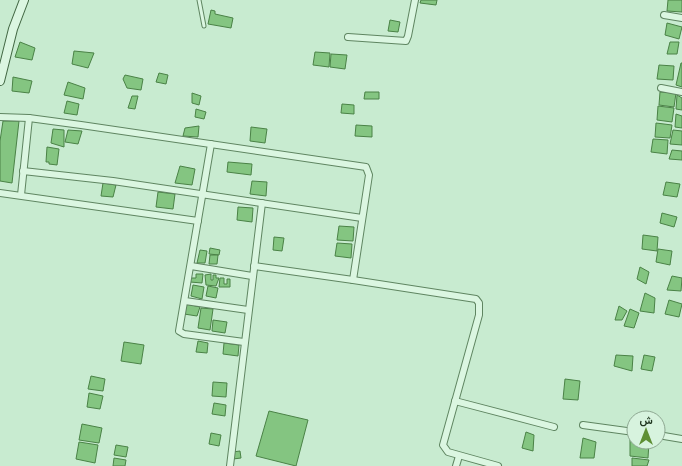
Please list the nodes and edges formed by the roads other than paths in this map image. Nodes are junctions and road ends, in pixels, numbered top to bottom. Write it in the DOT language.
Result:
graph roads {
  1 [pos="24,0"];
  2 [pos="199,0"];
  3 [pos="415,0"];
  4 [pos="664,14"];
  5 [pos="682,18"];
  6 [pos="204,26"];
  7 [pos="348,37"];
  8 [pos="0,81"];
  9 [pos="661,88"];
  10 [pos="682,92"];
  11 [pos="0,117"];
  12 [pos="29,118"];
  13 [pos="211,144"];
  14 [pos="23,171"];
  15 [pos="0,193"];
  16 [pos="202,194"];
  17 [pos="21,195"];
  18 [pos="262,203"];
  19 [pos="362,218"];
  20 [pos="198,221"];
  21 [pos="190,266"];
  22 [pos="254,266"];
  23 [pos="252,276"];
  24 [pos="353,280"];
  25 [pos="184,301"];
  26 [pos="248,310"];
  27 [pos="244,342"];
  28 [pos="455,401"];
  29 [pos="583,425"];
  30 [pos="554,427"];
  31 [pos="626,431"];
  32 [pos="666,436"];
  33 [pos="682,439"];
  34 [pos="459,456"];
  35 [pos="230,466"];
  36 [pos="456,466"];
  37 [pos="498,466"];
  1 -- 8 [label="street"];
  2 -- 6 [label="lane"];
  3 -- 7 [label="street"];
  4 -- 5 [label="street"];
  9 -- 10 [label="street"];
  11 -- 12 [label="street"];
  12 -- 13 [label="street"];
  12 -- 14 [label="street"];
  13 -- 16 [label="street"];
  13 -- 19 [label="street"];
  14 -- 16 [label="street"];
  14 -- 17 [label="street"];
  15 -- 17 [label="street"];
  16 -- 18 [label="street"];
  16 -- 20 [label="street"];
  17 -- 20 [label="street"];
  18 -- 19 [label="street"];
  18 -- 22 [label="street"];
  19 -- 24 [label="street"];
  20 -- 21 [label="street"];
  21 -- 23 [label="street"];
  21 -- 25 [label="street"];
  22 -- 23 [label="street"];
  22 -- 24 [label="street"];
  23 -- 26 [label="street"];
  24 -- 28 [label="street"];
  25 -- 26 [label="street"];
  25 -- 27 [label="street"];
  26 -- 27 [label="street"];
  27 -- 35 [label="street"];
  28 -- 30 [label="street"];
  28 -- 34 [label="street"];
  29 -- 31 [label="street"];
  32 -- 33 [label="street"];
  34 -- 36 [label="street"];
  34 -- 37 [label="street"];
}
